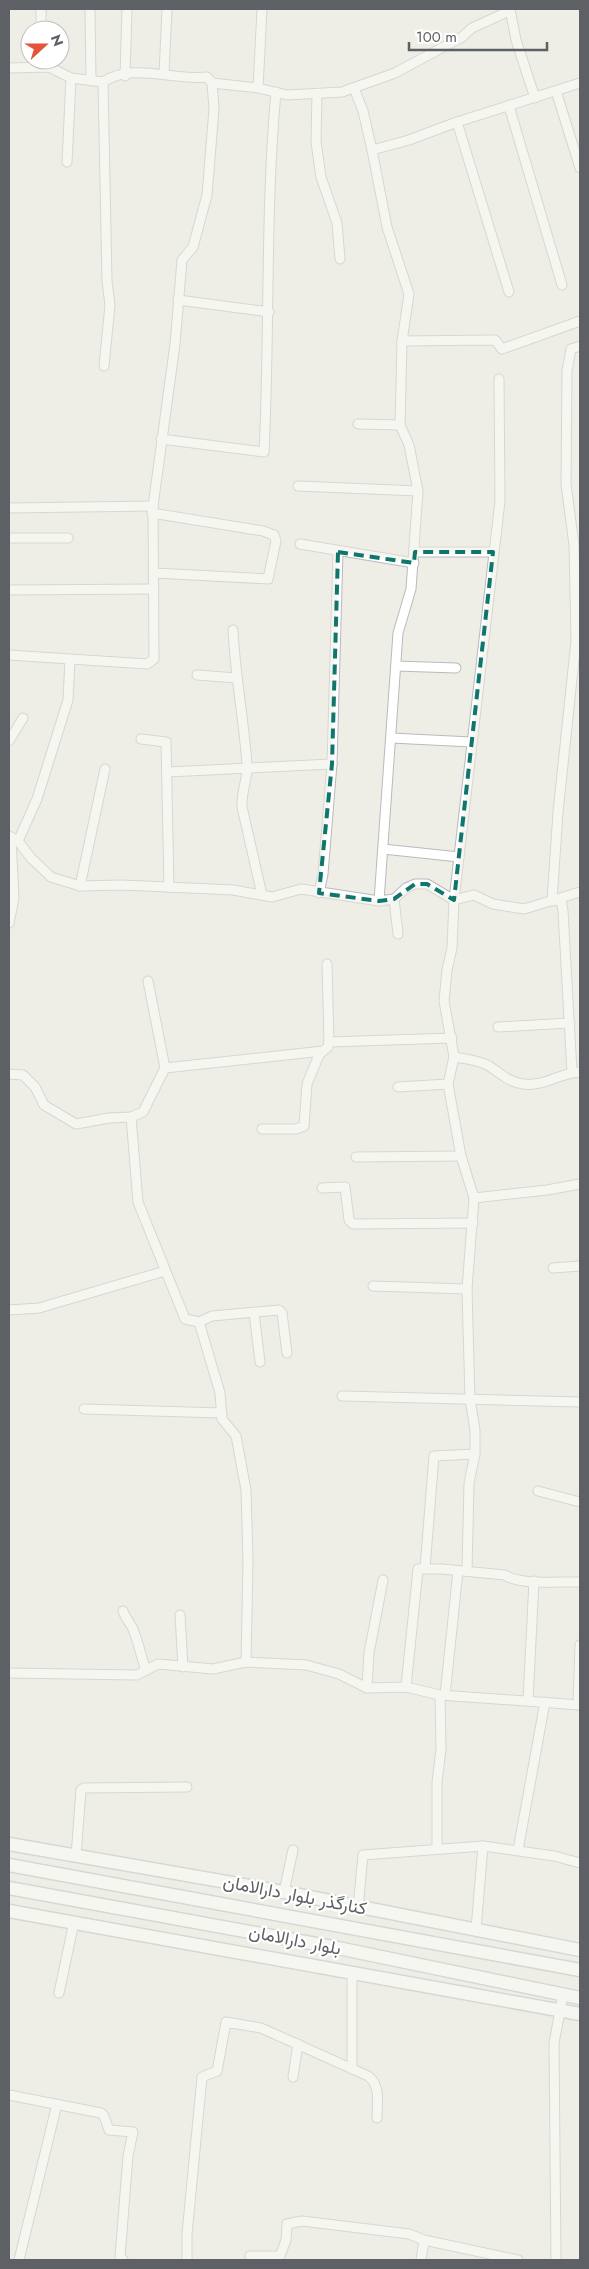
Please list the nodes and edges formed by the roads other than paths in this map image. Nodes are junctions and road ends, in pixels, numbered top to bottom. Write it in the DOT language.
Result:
graph roads {
  1 [pos="90,9"];
  2 [pos="127,9"];
  3 [pos="167,9"];
  4 [pos="262,9"];
  5 [pos="510,10"];
  6 [pos="58,70"];
  7 [pos="164,74"];
  8 [pos="125,76"];
  9 [pos="71,78"];
  10 [pos="91,81"];
  11 [pos="103,82"];
  12 [pos="212,83"];
  13 [pos="580,83"];
  14 [pos="258,88"];
  15 [pos="354,88"];
  16 [pos="556,91"];
  17 [pos="276,92"];
  18 [pos="318,94"];
  19 [pos="535,98"];
  20 [pos="509,106"];
  21 [pos="457,122"];
  22 [pos="372,150"];
  23 [pos="67,162"];
  24 [pos="580,168"];
  25 [pos="340,259"];
  26 [pos="562,285"];
  27 [pos="509,292"];
  28 [pos="178,300"];
  29 [pos="269,312"];
  30 [pos="580,321"];
  31 [pos="402,341"];
  32 [pos="580,346"];
  33 [pos="104,366"];
  34 [pos="498,379"];
  35 [pos="358,424"];
  36 [pos="400,425"];
  37 [pos="161,439"];
  38 [pos="298,486"];
  39 [pos="418,491"];
  40 [pos="9,508"];
  41 [pos="152,509"];
  42 [pos="9,538"];
  43 [pos="68,538"];
  44 [pos="300,544"];
  45 [pos="338,552"];
  46 [pos="415,552"];
  47 [pos="493,552"];
  48 [pos="414,563"];
  49 [pos="154,573"];
  50 [pos="154,589"];
  51 [pos="9,590"];
  52 [pos="233,630"];
  53 [pos="9,655"];
  54 [pos="70,660"];
  55 [pos="396,666"];
  56 [pos="456,668"];
  57 [pos="197,675"];
  58 [pos="236,678"];
  59 [pos="23,718"];
  60 [pos="391,738"];
  61 [pos="141,739"];
  62 [pos="9,741"];
  63 [pos="471,742"];
  64 [pos="332,764"];
  65 [pos="247,768"];
  66 [pos="105,769"];
  67 [pos="166,772"];
  68 [pos="13,838"];
  69 [pos="383,849"];
  70 [pos="459,857"];
  71 [pos="10,879"];
  72 [pos="80,886"];
  73 [pos="169,887"];
  74 [pos="580,892"];
  75 [pos="319,893"];
  76 [pos="262,895"];
  77 [pos="394,899"];
  78 [pos="454,900"];
  79 [pos="379,901"];
  80 [pos="552,901"];
  81 [pos="9,923"];
  82 [pos="398,934"];
  83 [pos="327,964"];
  84 [pos="148,980"];
  85 [pos="570,1024"];
  86 [pos="498,1028"];
  87 [pos="452,1038"];
  88 [pos="329,1042"];
  89 [pos="323,1051"];
  90 [pos="454,1057"];
  91 [pos="165,1068"];
  92 [pos="576,1072"];
  93 [pos="9,1074"];
  94 [pos="448,1084"];
  95 [pos="398,1087"];
  96 [pos="131,1117"];
  97 [pos="262,1129"];
  98 [pos="461,1156"];
  99 [pos="356,1157"];
  100 [pos="580,1184"];
  101 [pos="322,1188"];
  102 [pos="474,1198"];
  103 [pos="473,1223"];
  104 [pos="580,1266"];
  105 [pos="553,1268"];
  106 [pos="165,1271"];
  107 [pos="373,1286"];
  108 [pos="467,1289"];
  109 [pos="9,1310"];
  110 [pos="254,1313"];
  111 [pos="199,1322"];
  112 [pos="287,1352"];
  113 [pos="260,1362"];
  114 [pos="342,1396"];
  115 [pos="470,1399"];
  116 [pos="580,1402"];
  117 [pos="84,1409"];
  118 [pos="222,1413"];
  119 [pos="475,1454"];
  120 [pos="538,1491"];
  121 [pos="580,1502"];
  122 [pos="426,1568"];
  123 [pos="462,1571"];
  124 [pos="383,1580"];
  125 [pos="534,1581"];
  126 [pos="580,1582"];
  127 [pos="123,1611"];
  128 [pos="180,1615"];
  129 [pos="580,1645"];
  130 [pos="246,1662"];
  131 [pos="183,1666"];
  132 [pos="146,1670"];
  133 [pos="9,1673"];
  134 [pos="406,1687"];
  135 [pos="367,1688"];
  136 [pos="442,1695"];
  137 [pos="528,1700"];
  138 [pos="545,1702"];
  139 [pos="579,1705"];
  140 [pos="187,1787"];
  141 [pos="9,1844"];
  142 [pos="483,1846"];
  143 [pos="437,1848"];
  144 [pos="293,1850"];
  145 [pos="518,1850"];
  146 [pos="76,1856"];
  147 [pos="580,1863"];
  148 [pos="9,1865"];
  149 [pos="9,1888"];
  150 [pos="284,1892"];
  151 [pos="358,1908"];
  152 [pos="9,1911"];
  153 [pos="74,1922"];
  154 [pos="476,1928"];
  155 [pos="580,1950"];
  156 [pos="580,1970"];
  157 [pos="352,1972"];
  158 [pos="59,1993"];
  159 [pos="563,1995"];
  160 [pos="580,1998"];
  161 [pos="561,2011"];
  162 [pos="580,2014"];
  163 [pos="298,2044"];
  164 [pos="352,2069"];
  165 [pos="293,2077"];
  166 [pos="9,2095"];
  167 [pos="57,2104"];
  168 [pos="377,2118"];
  169 [pos="424,2240"];
  170 [pos="250,2256"];
  171 [pos="19,2260"];
  172 [pos="123,2260"];
  173 [pos="187,2260"];
  174 [pos="421,2260"];
  175 [pos="518,2260"];
  176 [pos="556,2260"];
  1 -- 10 [label="street"];
  2 -- 8 [label="street"];
  3 -- 7 [label="street"];
  4 -- 14 [label="street"];
  5 -- 15 [label="street"];
  5 -- 19 [label="street"];
  6 -- 9 [label="street"];
  7 -- 8 [label="street"];
  7 -- 12 [label="street"];
  8 -- 11 [label="street"];
  9 -- 10 [label="street"];
  9 -- 23 [label="street"];
  10 -- 11 [label="street"];
  11 -- 33 [label="street"];
  12 -- 14 [label="street"];
  12 -- 28 [label="street"];
  13 -- 16 [label="street"];
  14 -- 17 [label="street"];
  15 -- 18 [label="street"];
  15 -- 22 [label="street"];
  16 -- 19 [label="street"];
  16 -- 24 [label="street"];
  17 -- 18 [label="street"];
  17 -- 29 [label="street"];
  18 -- 25 [label="street"];
  19 -- 20 [label="street"];
  20 -- 21 [label="street"];
  20 -- 26 [label="street"];
  21 -- 22 [label="street"];
  21 -- 27 [label="street"];
  22 -- 31 [label="street"];
  28 -- 29 [label="street"];
  28 -- 37 [label="street"];
  29 -- 37 [label="street"];
  30 -- 31 [label="street"];
  31 -- 36 [label="street"];
  32 -- 80 [label="street"];
  34 -- 47 [label="street"];
  35 -- 36 [label="street"];
  36 -- 39 [label="street"];
  37 -- 41 [label="street"];
  38 -- 39 [label="street"];
  39 -- 46 [label="street"];
  40 -- 41 [label="street"];
  41 -- 49 [label="street"];
  41 -- 49 [label="street"];
  42 -- 43 [label="street"];
  44 -- 45 [label="street"];
  45 -- 48 [label="street"];
  45 -- 64 [label="street"];
  46 -- 47 [label="street"];
  46 -- 48 [label="street"];
  47 -- 63 [label="street"];
  48 -- 55 [label="street"];
  49 -- 50 [label="street"];
  50 -- 51 [label="street"];
  50 -- 54 [label="street"];
  52 -- 58 [label="street"];
  53 -- 54 [label="street"];
  54 -- 68 [label="street"];
  55 -- 56 [label="street"];
  55 -- 60 [label="street"];
  57 -- 58 [label="street"];
  58 -- 65 [label="street"];
  59 -- 62 [label="street"];
  60 -- 63 [label="street"];
  60 -- 69 [label="street"];
  61 -- 67 [label="street"];
  63 -- 70 [label="street"];
  64 -- 65 [label="street"];
  64 -- 75 [label="street"];
  65 -- 67 [label="street"];
  65 -- 76 [label="street"];
  66 -- 72 [label="street"];
  67 -- 73 [label="street"];
  68 -- 71 [label="street"];
  68 -- 72 [label="street"];
  69 -- 70 [label="street"];
  69 -- 79 [label="street"];
  70 -- 78 [label="street"];
  71 -- 81 [label="street"];
  72 -- 73 [label="street"];
  73 -- 76 [label="street"];
  74 -- 80 [label="street"];
  75 -- 76 [label="street"];
  75 -- 79 [label="street"];
  77 -- 78 [label="street"];
  77 -- 79 [label="street"];
  77 -- 82 [label="street"];
  78 -- 80 [label="street"];
  78 -- 87 [label="street"];
  80 -- 85 [label="street"];
  83 -- 88 [label="street"];
  84 -- 91 [label="street"];
  85 -- 86 [label="street"];
  85 -- 92 [label="street"];
  87 -- 88 [label="street"];
  87 -- 90 [label="street"];
  88 -- 89 [label="street"];
  89 -- 91 [label="street"];
  89 -- 97 [label="street"];
  90 -- 92 [label="street"];
  90 -- 94 [label="street"];
  91 -- 96 [label="street"];
  93 -- 96 [label="street"];
  94 -- 95 [label="street"];
  94 -- 98 [label="street"];
  96 -- 106 [label="street"];
  98 -- 99 [label="street"];
  98 -- 102 [label="street"];
  100 -- 102 [label="street"];
  101 -- 103 [label="street"];
  102 -- 103 [label="street"];
  103 -- 108 [label="street"];
  104 -- 105 [label="street"];
  106 -- 109 [label="street"];
  106 -- 111 [label="street"];
  107 -- 108 [label="street"];
  108 -- 115 [label="street"];
  110 -- 111 [label="street"];
  110 -- 112 [label="street"];
  110 -- 113 [label="street"];
  111 -- 118 [label="street"];
  114 -- 115 [label="street"];
  115 -- 116 [label="street"];
  115 -- 119 [label="street"];
  117 -- 118 [label="street"];
  118 -- 130 [label="street"];
  119 -- 122 [label="street"];
  119 -- 123 [label="street"];
  120 -- 121 [label="street"];
  122 -- 123 [label="street"];
  122 -- 134 [label="street"];
  123 -- 125 [label="street"];
  123 -- 136 [label="street"];
  124 -- 135 [label="street"];
  125 -- 126 [label="street"];
  125 -- 137 [label="street"];
  127 -- 132 [label="street"];
  128 -- 131 [label="street"];
  129 -- 139 [label="street"];
  130 -- 131 [label="street"];
  130 -- 135 [label="street"];
  131 -- 132 [label="street"];
  132 -- 133 [label="street"];
  134 -- 135 [label="street"];
  134 -- 136 [label="street"];
  136 -- 137 [label="street"];
  136 -- 143 [label="street"];
  137 -- 138 [label="street"];
  138 -- 139 [label="street"];
  138 -- 145 [label="street"];
  140 -- 146 [label="street"];
  141 -- 146 [label="street, کنارگذر بلوار دارالامان"];
  142 -- 143 [label="street"];
  142 -- 145 [label="street"];
  142 -- 154 [label="street"];
  143 -- 151 [label="street"];
  144 -- 150 [label="street"];
  145 -- 147 [label="street"];
  146 -- 150 [label="street, کنارگذر بلوار دارالامان"];
  148 -- 156 [label="street, بلوار دارالامان"];
  149 -- 159 [label="street, بلوار دارالامان"];
  150 -- 151 [label="street, کنارگذر بلوار دارالامان"];
  151 -- 154 [label="street, کنارگذر بلوار دارالامان"];
  152 -- 153 [label="street"];
  153 -- 157 [label="street"];
  153 -- 158 [label="street"];
  154 -- 155 [label="street, کنارگذر بلوار دارالامان"];
  157 -- 161 [label="street"];
  157 -- 164 [label="street"];
  159 -- 160 [label="street, بلوار دارالامان"];
  159 -- 161 [label="street"];
  161 -- 162 [label="street"];
  161 -- 176 [label="street"];
  163 -- 164 [label="street"];
  163 -- 165 [label="street"];
  163 -- 173 [label="street"];
  164 -- 168 [label="street"];
  166 -- 167 [label="street"];
  167 -- 171 [label="street"];
  167 -- 172 [label="street"];
  169 -- 170 [label="street"];
  169 -- 174 [label="street"];
  169 -- 175 [label="street"];
}
